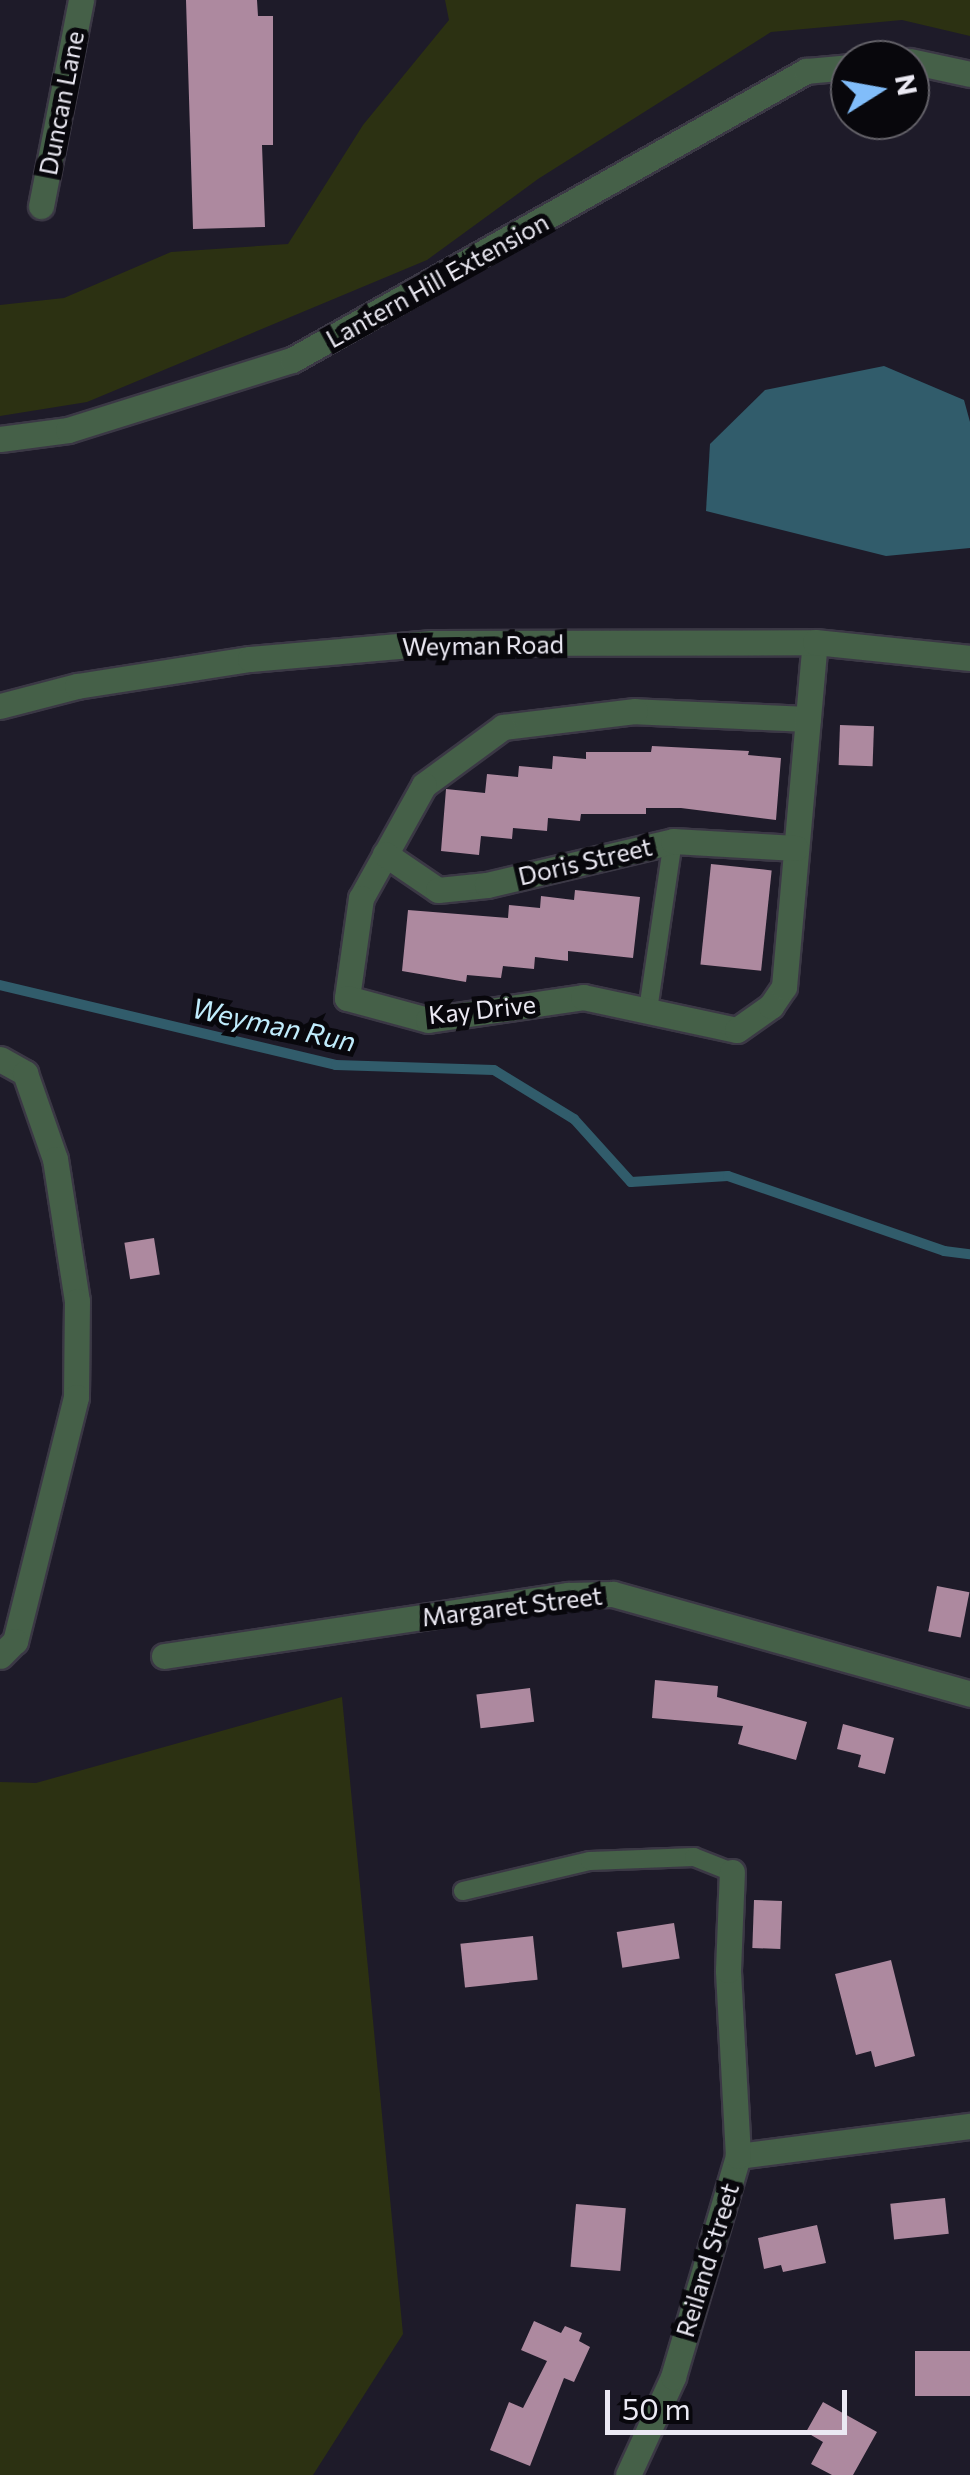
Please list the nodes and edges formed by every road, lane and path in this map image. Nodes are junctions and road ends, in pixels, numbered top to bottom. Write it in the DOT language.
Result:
graph roads {
  1 [pos="81,0"];
  2 [pos="930,65"];
  3 [pos="830,69"];
  4 [pos="970,74"];
  5 [pos="42,206"];
  6 [pos="0,440"];
  7 [pos="815,642"];
  8 [pos="970,658"];
  9 [pos="0,706"];
  10 [pos="808,720"];
  11 [pos="673,842"];
  12 [pos="796,848"];
  13 [pos="386,854"];
  14 [pos="648,1010"];
  15 [pos="0,1058"];
  16 [pos="0,1656"];
  17 [pos="164,1656"];
  18 [pos="970,1694"];
  19 [pos="732,1872"];
  20 [pos="464,1891"];
  21 [pos="970,2126"];
  22 [pos="738,2156"];
  23 [pos="628,2475"];
  1 -- 5 [label="street, Duncan Lane"];
  2 -- 4 [label="street"];
  3 -- 6 [label="street, Lantern Hill Extension"];
  7 -- 8 [label="street, Weyman Road"];
  7 -- 9 [label="street, Weyman Road"];
  7 -- 10 [label="street, Kay Drive"];
  10 -- 12 [label="street, Kay Drive"];
  10 -- 13 [label="street, Kay Drive"];
  11 -- 12 [label="street, Doris Street"];
  11 -- 13 [label="street, Doris Street"];
  11 -- 14 [label="lane"];
  12 -- 14 [label="street, Kay Drive"];
  13 -- 14 [label="street, Kay Drive"];
  15 -- 16 [label="street"];
  17 -- 18 [label="street, Margaret Street"];
  19 -- 20 [label="lane"];
  19 -- 22 [label="street, Reiland Street"];
  21 -- 22 [label="street, Reiland Street"];
  22 -- 23 [label="street, Reiland Street"];
}
